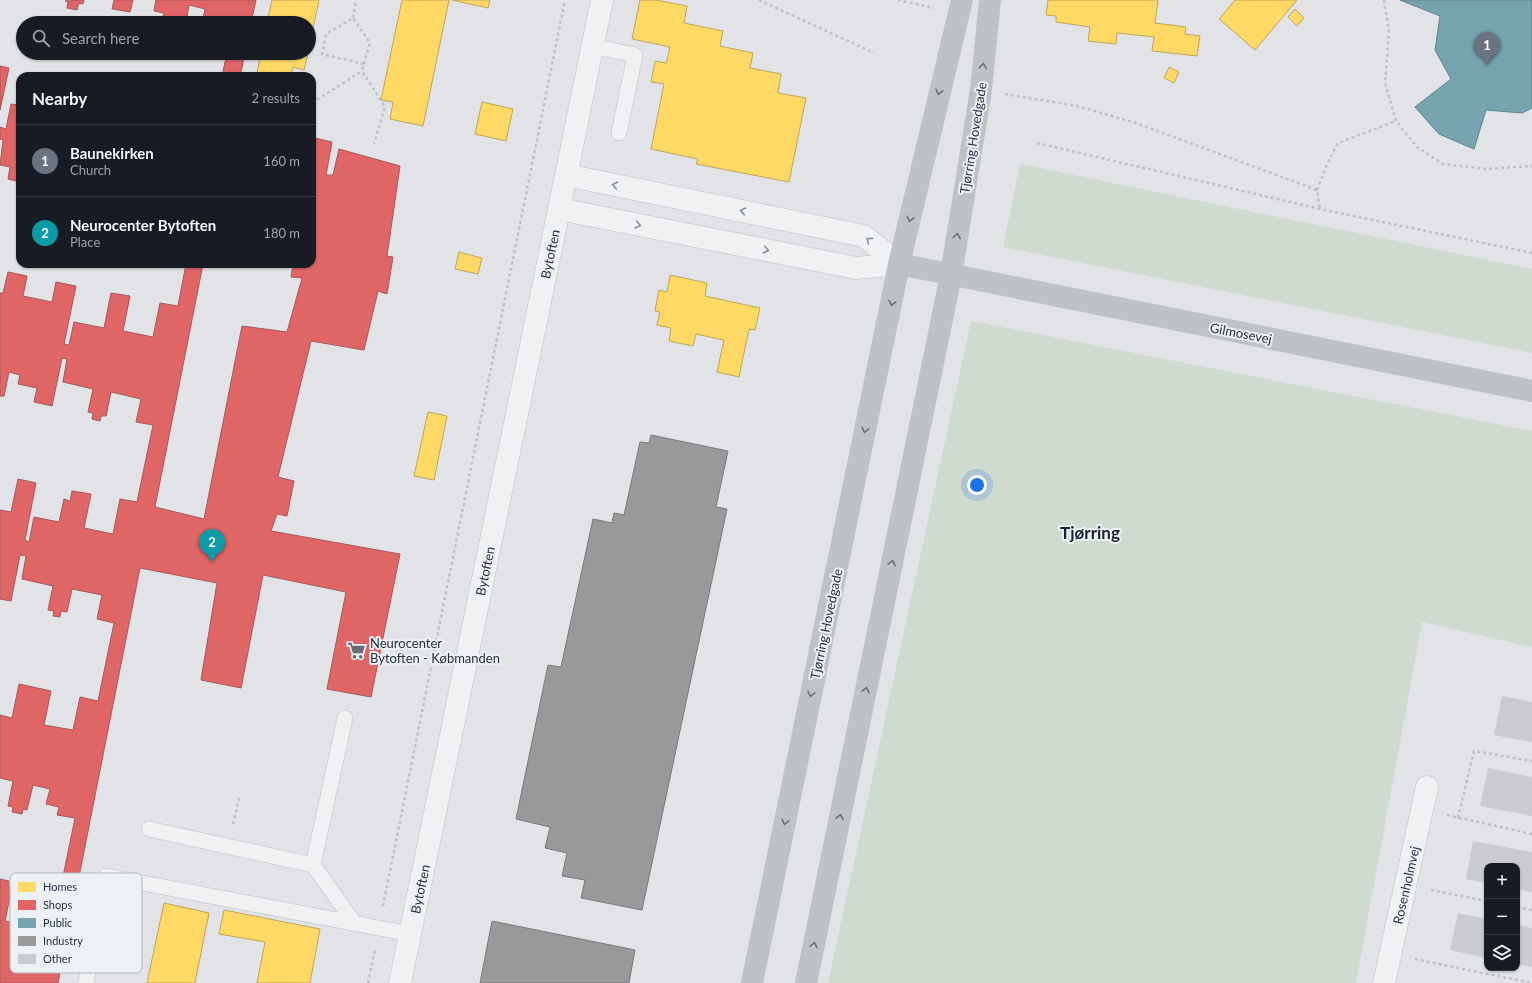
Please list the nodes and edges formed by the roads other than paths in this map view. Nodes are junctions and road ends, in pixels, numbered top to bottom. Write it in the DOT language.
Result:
graph roads {
  1 [pos="602,0"];
  2 [pos="990,0"];
  3 [pos="960,7"];
  4 [pos="592,46"];
  5 [pos="619,133"];
  6 [pos="566,175"];
  7 [pos="559,209"];
  8 [pos="899,264"];
  9 [pos="950,275"];
  10 [pos="1532,391"];
  11 [pos="345,718"];
  12 [pos="1427,788"];
  13 [pos="149,829"];
  14 [pos="313,865"];
  15 [pos="142,883"];
  16 [pos="355,924"];
  17 [pos="410,934"];
  18 [pos="88,973"];
  19 [pos="86,983"];
  20 [pos="400,983"];
  21 [pos="752,983"];
  22 [pos="806,983"];
  23 [pos="1384,983"];
  1 -- 4 [label="street, Bytoften"];
  9 -- 2 [label="main road, Tjørring Hovedgade, one-way"];
  3 -- 8 [label="main road, Tjørring Hovedgade, one-way"];
  4 -- 5 [label="lane"];
  4 -- 6 [label="street, Bytoften"];
  6 -- 7 [label="street, Bytoften"];
  8 -- 6 [label="street, one-way"];
  7 -- 8 [label="street, one-way"];
  7 -- 17 [label="street, Bytoften"];
  8 -- 9 [label="main road"];
  8 -- 21 [label="main road, Tjørring Hovedgade, one-way"];
  9 -- 10 [label="main road, Gilmosevej"];
  22 -- 9 [label="main road, Tjørring Hovedgade, one-way"];
  11 -- 14 [label="lane"];
  12 -- 23 [label="street, Rosenholmvej"];
  13 -- 14 [label="lane"];
  14 -- 16 [label="lane"];
  15 -- 16 [label="lane"];
  16 -- 17 [label="lane"];
  17 -- 20 [label="street, Bytoften"];
  18 -- 19 [label="lane"];
}
